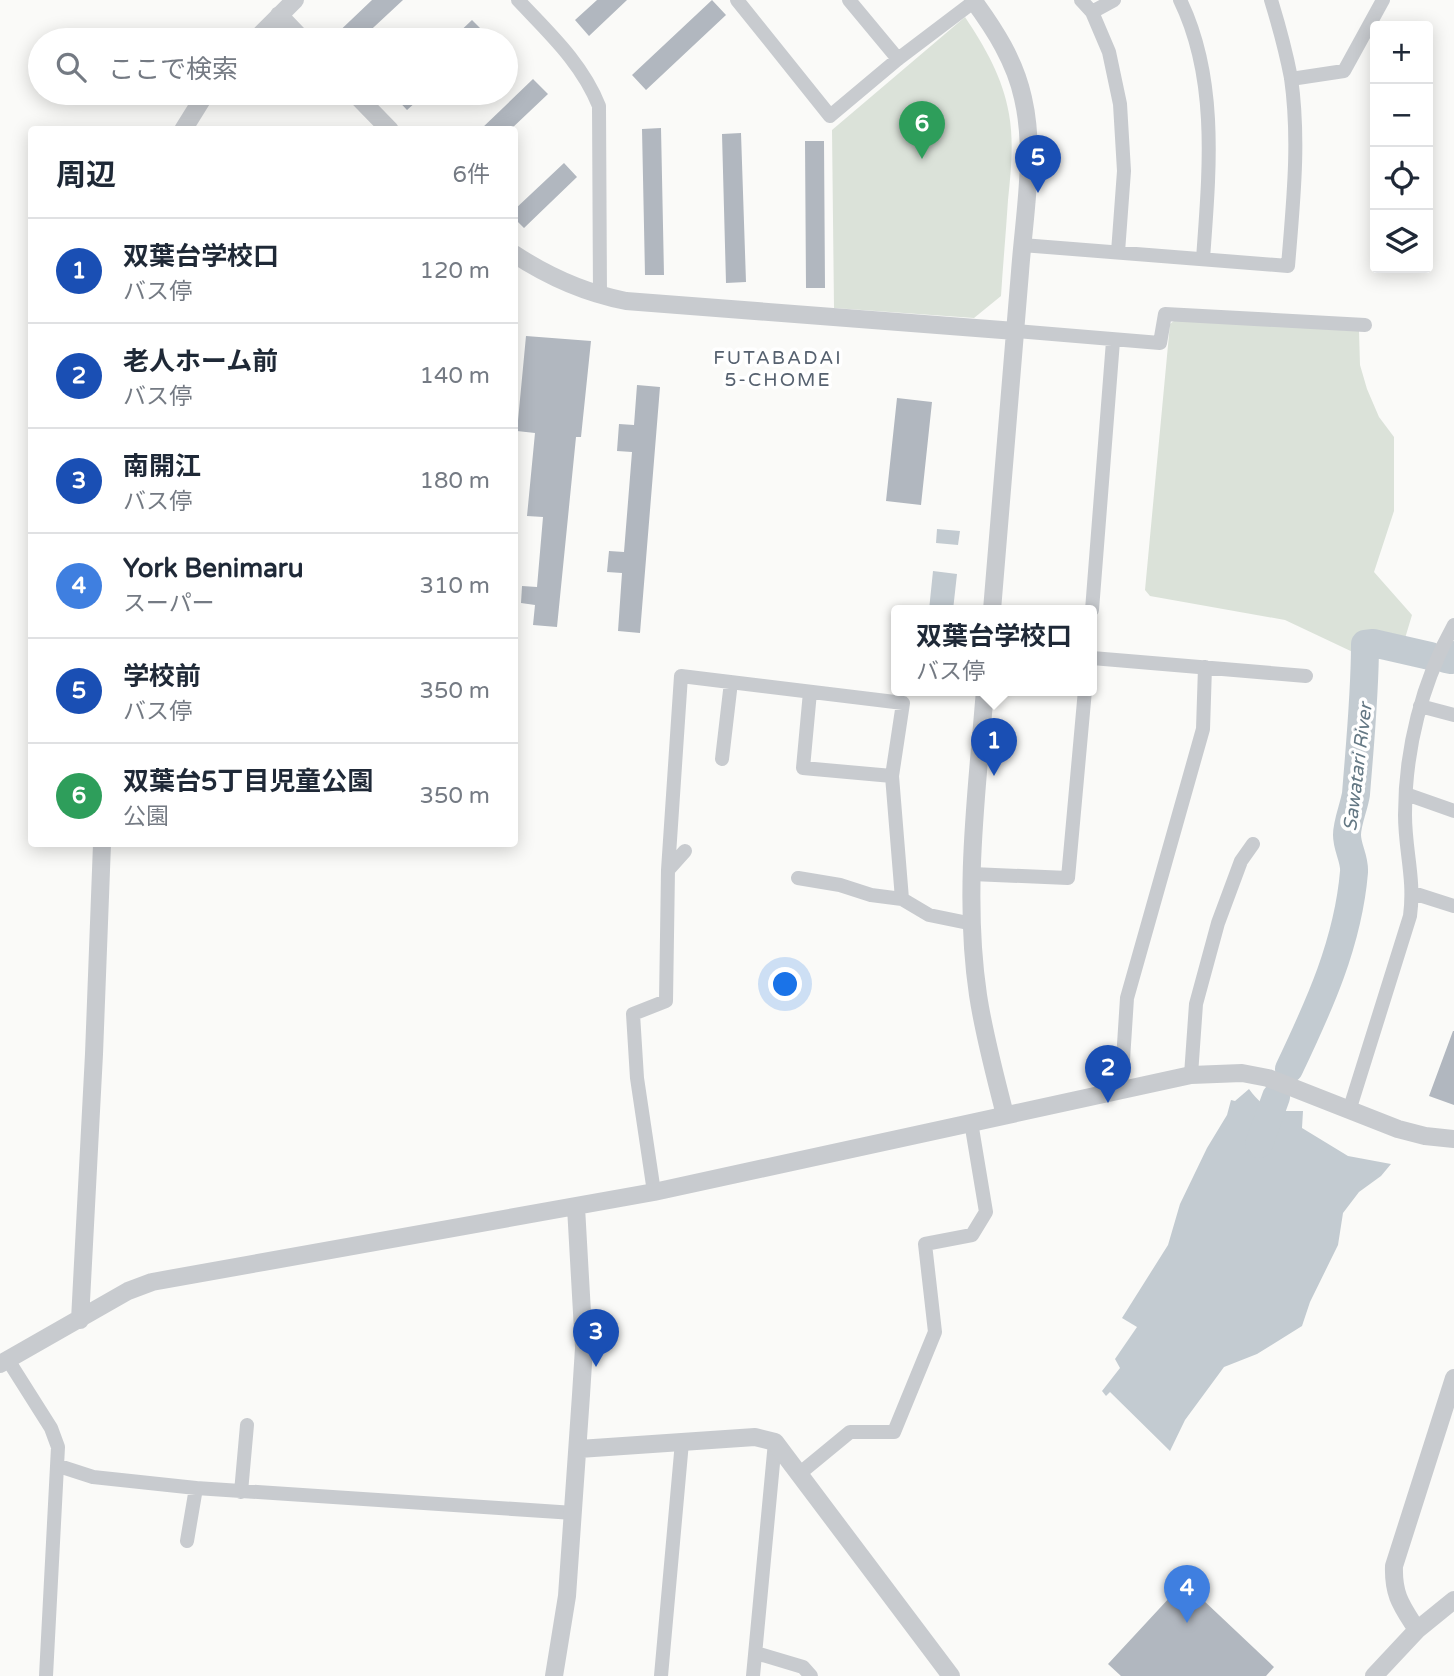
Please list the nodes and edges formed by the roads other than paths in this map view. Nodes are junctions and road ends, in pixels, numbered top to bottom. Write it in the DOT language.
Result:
graph roads {
  1 [pos="295,0"];
  2 [pos="518,0"];
  3 [pos="737,0"];
  4 [pos="849,0"];
  5 [pos="1081,0"];
  6 [pos="1114,0"];
  7 [pos="1180,0"];
  8 [pos="1271,0"];
  9 [pos="1383,0"];
  10 [pos="974,1"];
  11 [pos="1092,12"];
  12 [pos="279,15"];
  13 [pos="267,28"];
  14 [pos="291,28"];
  15 [pos="898,59"];
  16 [pos="1291,79"];
  17 [pos="199,105"];
  18 [pos="366,105"];
  19 [pos="185,126"];
  20 [pos="386,126"];
  21 [pos="1022,245"];
  22 [pos="1118,253"];
  23 [pos="518,256"];
  24 [pos="1203,259"];
  25 [pos="600,296"];
  26 [pos="1365,325"];
  27 [pos="1016,331"];
  28 [pos="1112,341"];
  29 [pos="992,605"];
  30 [pos="1091,605"];
  31 [pos="1454,625"];
  32 [pos="1097,658"];
  33 [pos="1205,667"];
  34 [pos="1307,676"];
  35 [pos="731,682"];
  36 [pos="810,692"];
  37 [pos="985,696"];
  38 [pos="1084,696"];
  39 [pos="1420,706"];
  40 [pos="1454,715"];
  41 [pos="722,759"];
  42 [pos="892,776"];
  43 [pos="1406,794"];
  44 [pos="1454,811"];
  45 [pos="1253,844"];
  46 [pos="102,847"];
  47 [pos="685,851"];
  48 [pos="668,870"];
  49 [pos="972,874"];
  50 [pos="798,878"];
  51 [pos="1413,892"];
  52 [pos="902,900"];
  53 [pos="1454,906"];
  54 [pos="973,924"];
  55 [pos="1191,1075"];
  56 [pos="1121,1091"];
  57 [pos="1349,1111"];
  58 [pos="1004,1115"];
  59 [pos="971,1122"];
  60 [pos="1454,1139"];
  61 [pos="654,1192"];
  62 [pos="576,1207"];
  63 [pos="80,1320"];
  64 [pos="4,1362"];
  65 [pos="1454,1378"];
  66 [pos="247,1425"];
  67 [pos="682,1442"];
  68 [pos="775,1442"];
  69 [pos="579,1449"];
  70 [pos="58,1466"];
  71 [pos="799,1474"];
  72 [pos="196,1488"];
  73 [pos="241,1492"];
  74 [pos="573,1513"];
  75 [pos="187,1541"];
  76 [pos="1454,1600"];
  77 [pos="1417,1630"];
  78 [pos="756,1653"];
  79 [pos="46,1676"];
  80 [pos="554,1676"];
  81 [pos="661,1676"];
  82 [pos="753,1676"];
  83 [pos="811,1676"];
  84 [pos="951,1676"];
  85 [pos="1374,1676"];
  1 -- 12 [label="street"];
  2 -- 25 [label="street"];
  3 -- 15 [label="street"];
  4 -- 15 [label="street"];
  5 -- 11 [label="street"];
  6 -- 11 [label="street"];
  7 -- 24 [label="street"];
  8 -- 16 [label="street"];
  9 -- 16 [label="street"];
  10 -- 15 [label="street"];
  10 -- 21 [label="street"];
  11 -- 22 [label="street"];
  12 -- 13 [label="street"];
  12 -- 14 [label="street"];
  16 -- 24 [label="street"];
  17 -- 19 [label="street"];
  18 -- 20 [label="street"];
  21 -- 22 [label="street"];
  21 -- 27 [label="street"];
  22 -- 24 [label="street"];
  23 -- 25 [label="street"];
  25 -- 27 [label="street"];
  26 -- 28 [label="street"];
  27 -- 28 [label="street"];
  27 -- 29 [label="street"];
  28 -- 30 [label="street"];
  31 -- 39 [label="street"];
  32 -- 33 [label="street"];
  33 -- 34 [label="street"];
  33 -- 56 [label="street"];
  35 -- 36 [label="street"];
  35 -- 41 [label="street"];
  35 -- 48 [label="street"];
  36 -- 42 [label="street"];
  36 -- 42 [label="street"];
  37 -- 49 [label="street"];
  38 -- 49 [label="street"];
  39 -- 40 [label="street"];
  39 -- 43 [label="street"];
  42 -- 52 [label="street"];
  43 -- 44 [label="street"];
  43 -- 51 [label="street"];
  45 -- 55 [label="street"];
  46 -- 63 [label="street"];
  47 -- 48 [label="street"];
  48 -- 61 [label="street"];
  49 -- 54 [label="street"];
  50 -- 52 [label="street"];
  51 -- 53 [label="street"];
  51 -- 57 [label="street"];
  52 -- 54 [label="street"];
  54 -- 58 [label="street"];
  55 -- 56 [label="street"];
  55 -- 57 [label="street"];
  56 -- 58 [label="street"];
  57 -- 60 [label="street"];
  58 -- 59 [label="street"];
  59 -- 61 [label="street"];
  59 -- 71 [label="street"];
  61 -- 62 [label="street"];
  62 -- 63 [label="street"];
  62 -- 69 [label="street"];
  63 -- 64 [label="street"];
  64 -- 70 [label="street"];
  65 -- 77 [label="street"];
  66 -- 73 [label="street"];
  67 -- 68 [label="street"];
  67 -- 69 [label="street"];
  67 -- 81 [label="street"];
  68 -- 71 [label="street"];
  68 -- 78 [label="street"];
  69 -- 74 [label="street"];
  70 -- 72 [label="street"];
  70 -- 79 [label="street"];
  71 -- 84 [label="street"];
  72 -- 73 [label="street"];
  72 -- 75 [label="street"];
  73 -- 74 [label="street"];
  74 -- 80 [label="street"];
  76 -- 77 [label="street"];
  77 -- 85 [label="street"];
  78 -- 82 [label="street"];
  78 -- 83 [label="street"];
}
